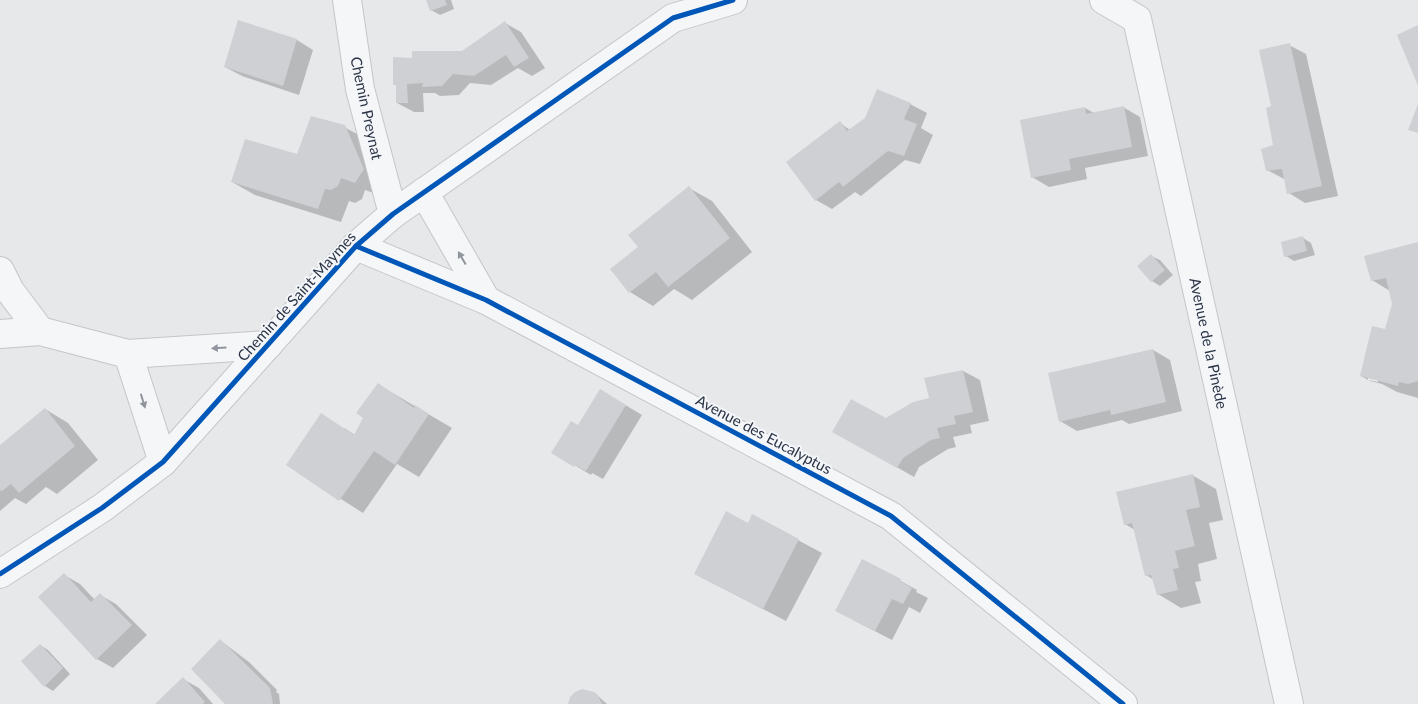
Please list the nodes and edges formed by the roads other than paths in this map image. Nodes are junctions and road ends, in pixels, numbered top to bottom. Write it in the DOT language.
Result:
graph roads {
  1 [pos="347,0"];
  2 [pos="733,0"];
  3 [pos="1104,0"];
  4 [pos="424,192"];
  5 [pos="393,214"];
  6 [pos="356,246"];
  7 [pos="0,271"];
  8 [pos="486,300"];
  9 [pos="40,331"];
  10 [pos="0,334"];
  11 [pos="268,345"];
  12 [pos="128,354"];
  13 [pos="163,462"];
  14 [pos="0,574"];
  15 [pos="1122,704"];
  16 [pos="1288,704"];
  1 -- 5 [label="street, Chemin Preynat"];
  2 -- 4 [label="street, Chemin de Saint-Maymes"];
  3 -- 16 [label="street, Avenue de la Pinède"];
  4 -- 5 [label="street, Chemin de Saint-Maymes"];
  8 -- 4 [label="street, one-way"];
  5 -- 6 [label="street, Chemin de Saint-Maymes"];
  6 -- 8 [label="street, Avenue des Eucalyptus"];
  6 -- 11 [label="street, Chemin de Saint-Maymes"];
  7 -- 9 [label="street"];
  8 -- 15 [label="street, Avenue des Eucalyptus"];
  9 -- 10 [label="street"];
  9 -- 12 [label="street"];
  11 -- 12 [label="street, one-way"];
  11 -- 13 [label="street, Chemin de Saint-Maymes"];
  12 -- 13 [label="street, one-way"];
  13 -- 14 [label="street, Chemin de Saint-Maymes"];
}
